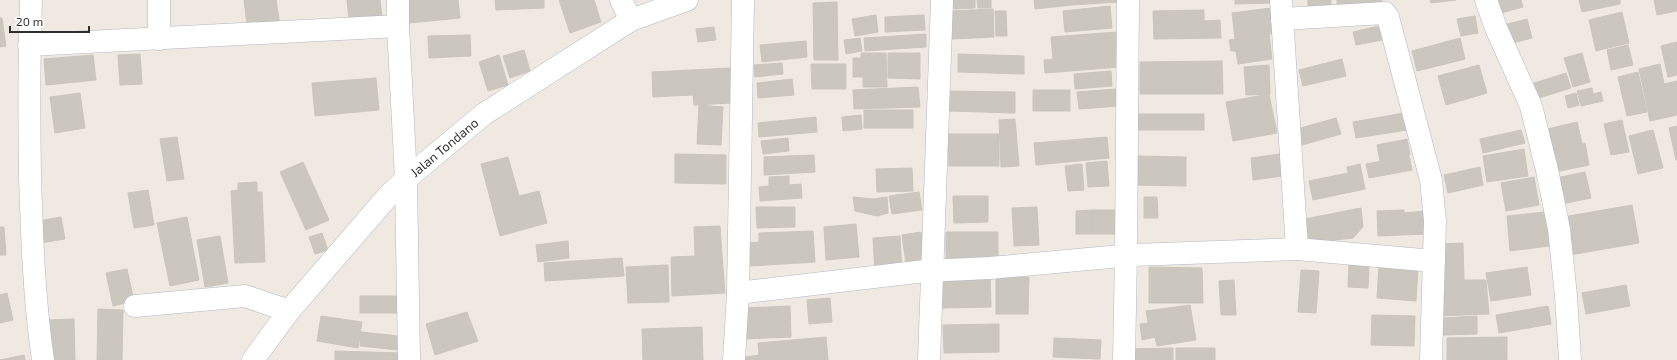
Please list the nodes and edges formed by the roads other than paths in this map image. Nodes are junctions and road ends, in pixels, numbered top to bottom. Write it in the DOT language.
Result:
graph roads {
  1 [pos="31,0"];
  2 [pos="159,0"];
  3 [pos="398,0"];
  4 [pos="621,0"];
  5 [pos="687,0"];
  6 [pos="743,0"];
  7 [pos="942,0"];
  8 [pos="1128,0"];
  9 [pos="1486,0"];
  10 [pos="658,5"];
  11 [pos="1282,10"];
  12 [pos="631,20"];
  13 [pos="398,26"];
  14 [pos="159,39"];
  15 [pos="29,45"];
  16 [pos="406,179"];
  17 [pos="1297,249"];
  18 [pos="1126,255"];
  19 [pos="1434,261"];
  20 [pos="932,271"];
  21 [pos="738,293"];
  22 [pos="135,306"];
  23 [pos="290,311"];
  24 [pos="44,360"];
  25 [pos="253,360"];
  26 [pos="409,360"];
  27 [pos="734,360"];
  28 [pos="929,360"];
  29 [pos="1124,360"];
  30 [pos="1431,360"];
  31 [pos="1570,360"];
  1 -- 15 [label="street"];
  2 -- 14 [label="street"];
  3 -- 13 [label="street"];
  4 -- 12 [label="street"];
  5 -- 10 [label="street, Jalan Tondano"];
  6 -- 21 [label="street"];
  7 -- 20 [label="street"];
  8 -- 18 [label="street"];
  9 -- 31 [label="street"];
  10 -- 12 [label="street, Jalan Tondano"];
  11 -- 17 [label="street"];
  11 -- 19 [label="street"];
  12 -- 16 [label="street, Jalan Tondano"];
  13 -- 14 [label="street"];
  13 -- 16 [label="street"];
  14 -- 15 [label="street"];
  15 -- 24 [label="street"];
  16 -- 23 [label="street, Jalan Tondano"];
  16 -- 26 [label="street"];
  17 -- 18 [label="street"];
  17 -- 19 [label="street"];
  18 -- 20 [label="street"];
  18 -- 29 [label="street"];
  19 -- 30 [label="street"];
  20 -- 21 [label="street"];
  20 -- 28 [label="street"];
  21 -- 27 [label="street"];
  22 -- 23 [label="street"];
  23 -- 25 [label="street, Jalan Tondano"];
}
